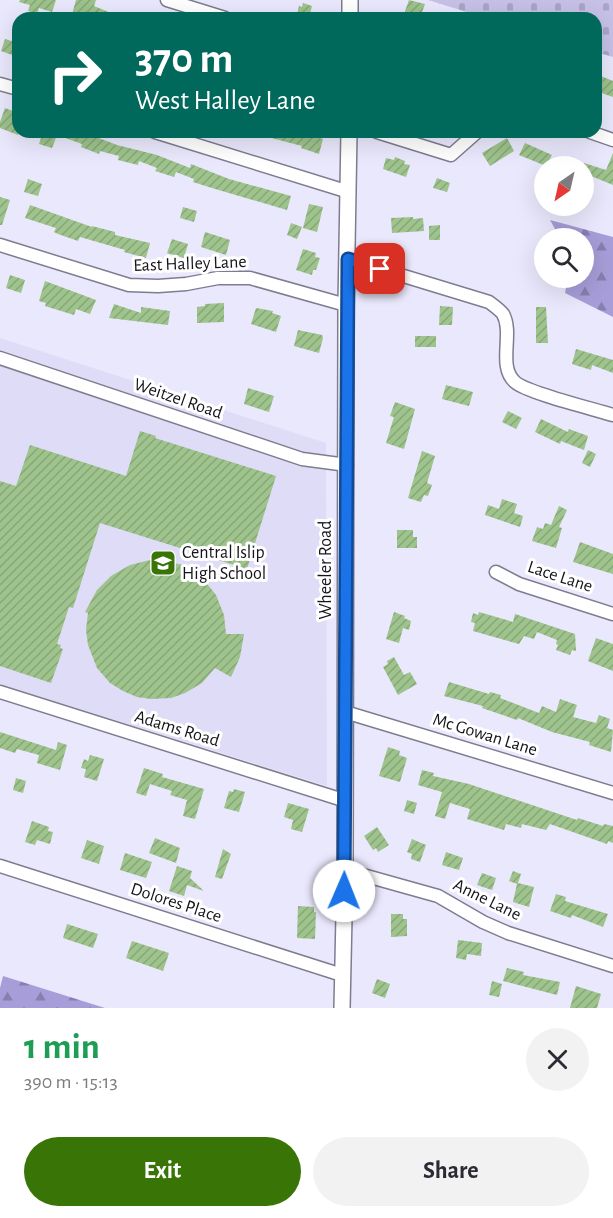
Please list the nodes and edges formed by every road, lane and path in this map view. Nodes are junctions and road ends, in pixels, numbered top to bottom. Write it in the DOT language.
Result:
graph roads {
  1 [pos="167,0"];
  2 [pos="206,12"];
  3 [pos="174,138"];
  4 [pos="349,138"];
  5 [pos="396,138"];
  6 [pos="470,138"];
  7 [pos="349,192"];
  8 [pos="0,245"];
  9 [pos="348,259"];
  10 [pos="346,305"];
  11 [pos="0,358"];
  12 [pos="613,415"];
  13 [pos="346,465"];
  14 [pos="496,572"];
  15 [pos="613,614"];
  16 [pos="0,692"];
  17 [pos="345,712"];
  18 [pos="613,793"];
  19 [pos="343,800"];
  20 [pos="0,866"];
  21 [pos="345,870"];
  22 [pos="613,966"];
  23 [pos="342,975"];
  24 [pos="342,1008"];
  1 -- 2 [label="street"];
  3 -- 7 [label="street"];
  4 -- 7 [label="main road, Wheeler Road"];
  5 -- 6 [label="street"];
  7 -- 9 [label="main road, Wheeler Road"];
  8 -- 10 [label="street, East Halley Lane"];
  9 -- 10 [label="main road, Wheeler Road"];
  9 -- 12 [label="street"];
  10 -- 13 [label="main road, Wheeler Road"];
  11 -- 13 [label="street, Weitzel Road"];
  13 -- 17 [label="main road, Wheeler Road"];
  14 -- 15 [label="street, Lace Lane"];
  16 -- 19 [label="street, Adams Road"];
  17 -- 18 [label="street, Mc Gowan Lane"];
  17 -- 19 [label="main road, Wheeler Road"];
  19 -- 21 [label="main road, Wheeler Road"];
  20 -- 23 [label="street, Dolores Place"];
  21 -- 22 [label="street, Anne Lane"];
  21 -- 23 [label="main road, Wheeler Road"];
  23 -- 24 [label="main road, Wheeler Road"];
}
